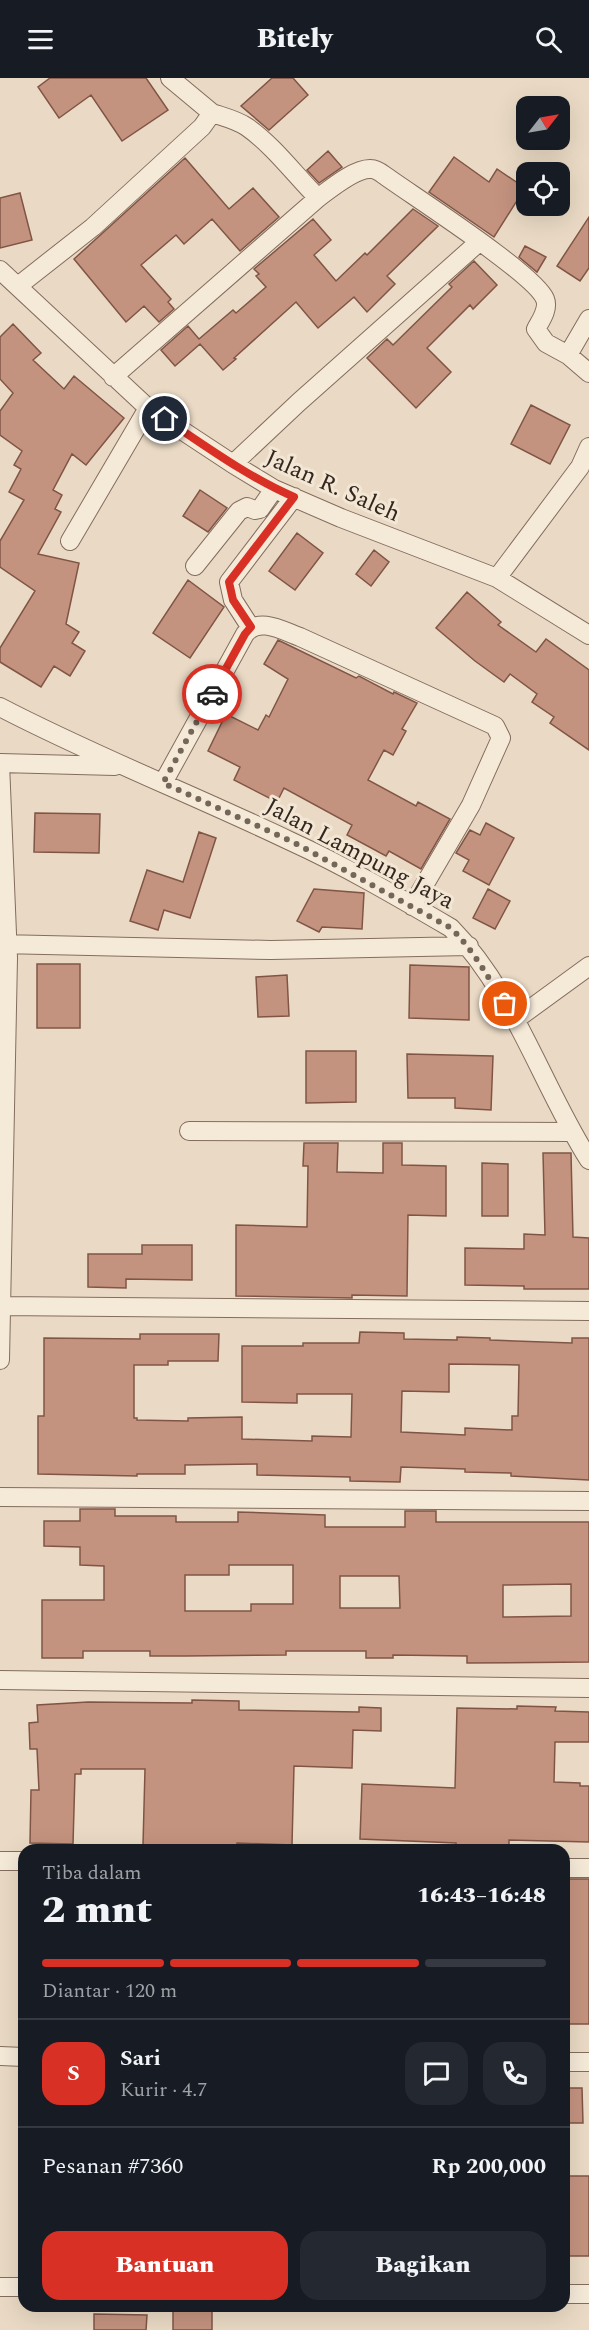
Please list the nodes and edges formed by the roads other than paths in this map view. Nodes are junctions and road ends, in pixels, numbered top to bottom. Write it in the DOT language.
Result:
graph roads {
  1 [pos="171,78"];
  2 [pos="212,113"];
  3 [pos="318,198"];
  4 [pos="479,242"];
  5 [pos="0,270"];
  6 [pos="18,286"];
  7 [pos="589,319"];
  8 [pos="568,355"];
  9 [pos="589,373"];
  10 [pos="113,377"];
  11 [pos="148,408"];
  12 [pos="589,447"];
  13 [pos="232,464"];
  14 [pos="274,489"];
  15 [pos="294,497"];
  16 [pos="70,541"];
  17 [pos="195,566"];
  18 [pos="497,579"];
  19 [pos="586,626"];
  20 [pos="251,627"];
  21 [pos="0,707"];
  22 [pos="0,763"];
  23 [pos="128,766"];
  24 [pos="163,783"];
  25 [pos="412,906"];
  26 [pos="3,944"];
  27 [pos="469,946"];
  28 [pos="589,966"];
  29 [pos="514,1020"];
  30 [pos="2,1128"];
  31 [pos="189,1131"];
  32 [pos="571,1132"];
  33 [pos="589,1160"];
  34 [pos="1,1306"];
  35 [pos="589,1311"];
  36 [pos="0,1360"];
  37 [pos="0,1497"];
  38 [pos="589,1501"];
  39 [pos="0,1680"];
  40 [pos="589,1688"];
  41 [pos="0,1861"];
  42 [pos="18,1861"];
  43 [pos="570,1868"];
  44 [pos="589,1868"];
  45 [pos="0,2056"];
  46 [pos="18,2057"];
  47 [pos="570,2062"];
  48 [pos="589,2062"];
  49 [pos="0,2287"];
  50 [pos="18,2287"];
  51 [pos="570,2294"];
  52 [pos="589,2294"];
  1 -- 2 [label="street"];
  2 -- 3 [label="street"];
  2 -- 6 [label="street"];
  3 -- 4 [label="street"];
  3 -- 10 [label="street"];
  4 -- 8 [label="street"];
  4 -- 13 [label="street"];
  5 -- 6 [label="street, Jalan R. Saleh"];
  6 -- 10 [label="street, Jalan R. Saleh"];
  7 -- 8 [label="street"];
  8 -- 9 [label="street"];
  10 -- 11 [label="street, Jalan R. Saleh"];
  11 -- 13 [label="street, Jalan R. Saleh"];
  11 -- 16 [label="street"];
  12 -- 18 [label="street"];
  13 -- 14 [label="street, Jalan R. Saleh"];
  14 -- 15 [label="street, Jalan R. Saleh"];
  14 -- 17 [label="street"];
  15 -- 18 [label="street, Jalan R. Saleh"];
  15 -- 20 [label="street"];
  18 -- 19 [label="street, Jalan R. Saleh"];
  20 -- 24 [label="street"];
  20 -- 25 [label="street"];
  21 -- 23 [label="street, Jalan Lampung Jaya"];
  22 -- 23 [label="street"];
  22 -- 26 [label="street"];
  23 -- 24 [label="street, Jalan Lampung Jaya"];
  24 -- 25 [label="street, Jalan Lampung Jaya"];
  25 -- 27 [label="street, Jalan Lampung Jaya"];
  26 -- 27 [label="street"];
  26 -- 30 [label="street"];
  27 -- 29 [label="street, Jalan Lampung Jaya"];
  28 -- 29 [label="street"];
  29 -- 32 [label="street, Jalan Lampung Jaya"];
  30 -- 34 [label="street"];
  31 -- 32 [label="street"];
  32 -- 33 [label="street, Jalan Lampung Jaya"];
  34 -- 35 [label="street"];
  34 -- 36 [label="street"];
  37 -- 38 [label="street"];
  39 -- 40 [label="street"];
  41 -- 42 [label="street"];
  43 -- 44 [label="street"];
  45 -- 46 [label="street"];
  47 -- 48 [label="street"];
  49 -- 50 [label="street"];
  51 -- 52 [label="street"];
}
